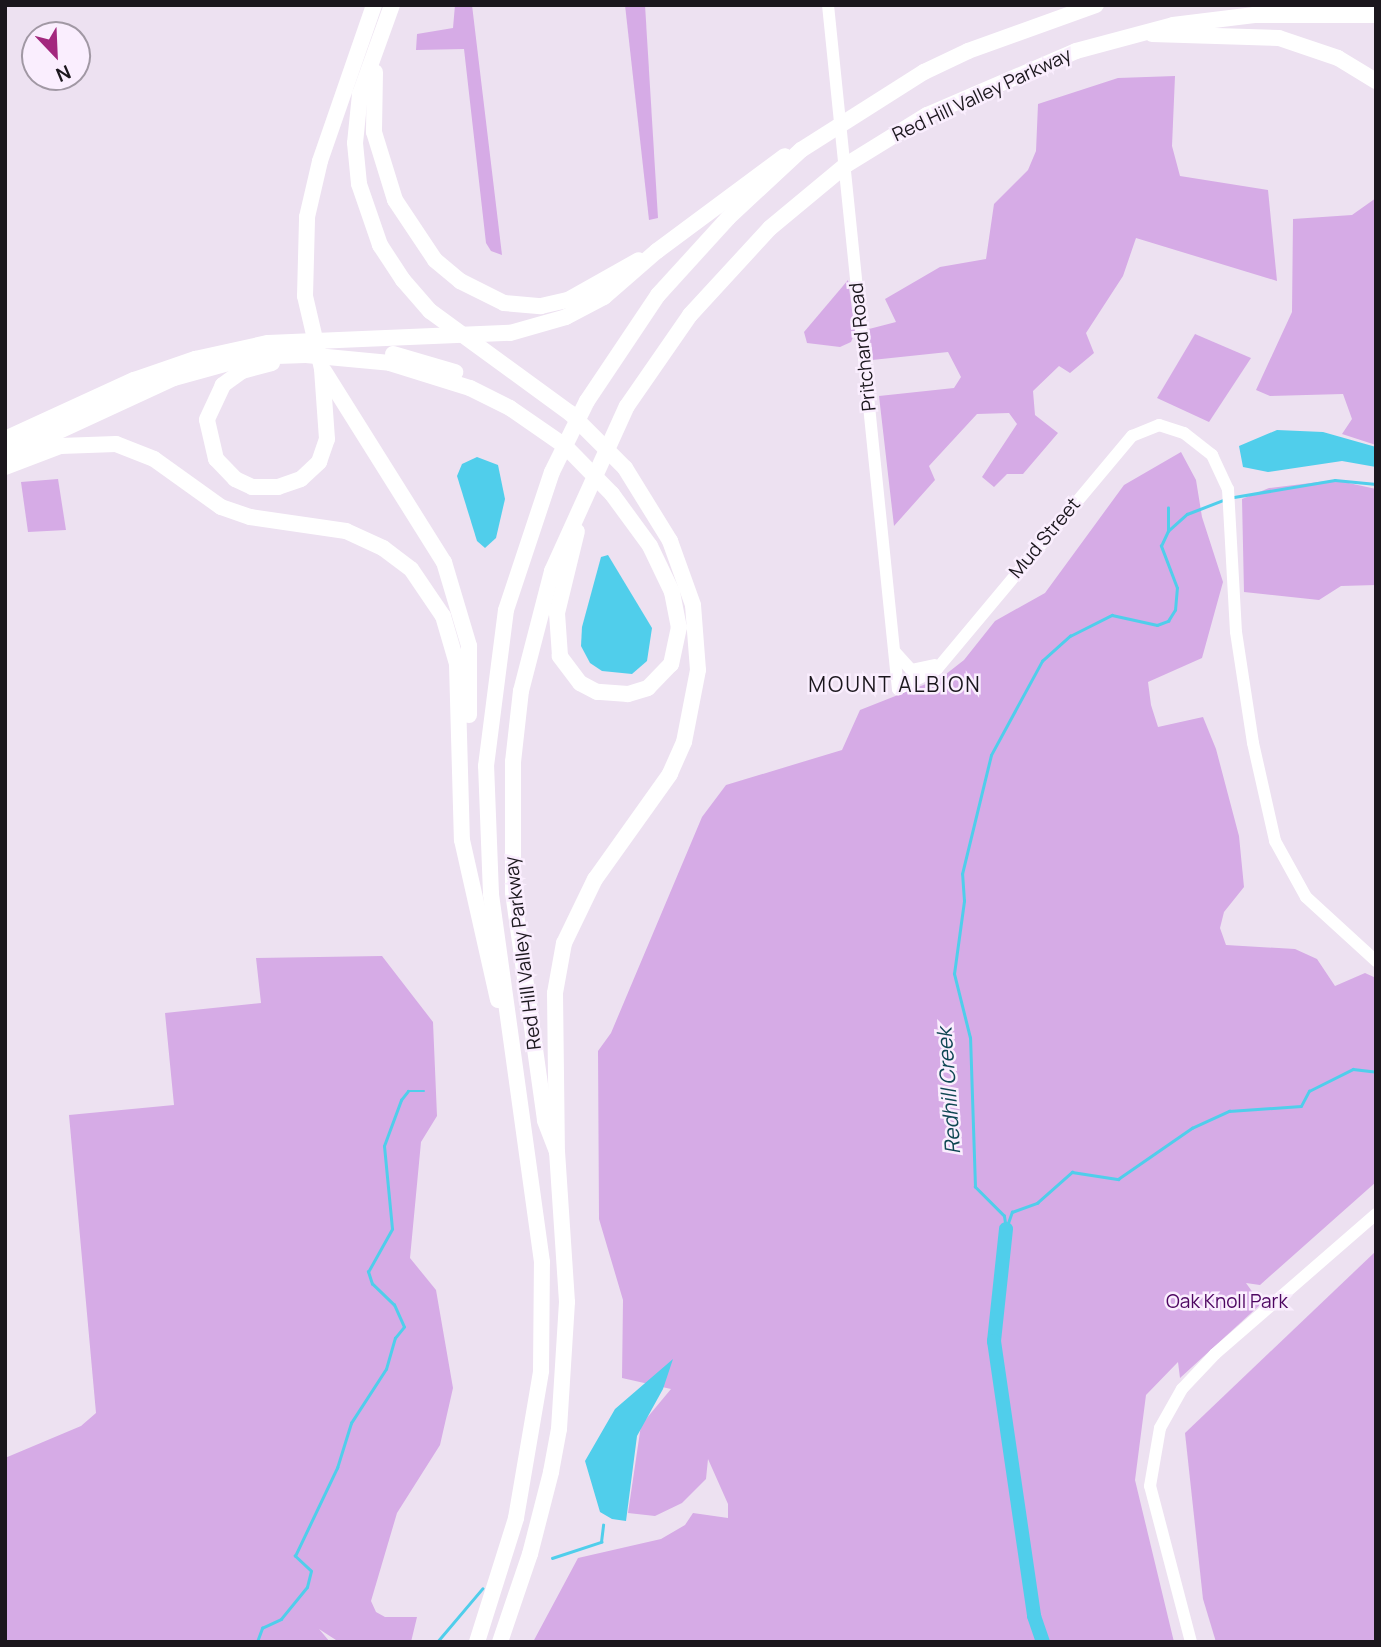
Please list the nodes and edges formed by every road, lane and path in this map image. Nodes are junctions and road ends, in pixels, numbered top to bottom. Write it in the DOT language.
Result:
graph roads {
  1 [pos="374,5"];
  2 [pos="392,5"];
  3 [pos="828,5"];
  4 [pos="1097,5"];
  5 [pos="1376,15"];
  6 [pos="1142,33"];
  7 [pos="379,42"];
  8 [pos="1376,81"];
  9 [pos="801,150"];
  10 [pos="657,251"];
  11 [pos="310,348"];
  12 [pos="322,369"];
  13 [pos="5,439"];
  14 [pos="5,456"];
  15 [pos="5,467"];
  16 [pos="589,484"];
  17 [pos="614,490"];
  18 [pos="694,621"];
  19 [pos="953,650"];
  20 [pos="895,652"];
  21 [pos="898,689"];
  22 [pos="461,810"];
  23 [pos="1370,948"];
  24 [pos="1376,961"];
  25 [pos="510,1051"];
  26 [pos="557,1152"];
  27 [pos="1376,1214"];
  28 [pos="477,1642"];
  29 [pos="500,1642"];
  30 [pos="1191,1642"];
  1 -- 12 [label="highway"];
  2 -- 7 [label="highway"];
  3 -- 20 [label="main road, Pritchard Road"];
  4 -- 9 [label="highway, Red Hill Valley Parkway"];
  5 -- 6 [label="highway, Red Hill Valley Parkway"];
  6 -- 8 [label="highway"];
  6 -- 16 [label="highway, Red Hill Valley Parkway"];
  7 -- 10 [label="highway"];
  7 -- 18 [label="highway"];
  9 -- 10 [label="highway"];
  9 -- 25 [label="highway, Red Hill Valley Parkway"];
  10 -- 11 [label="highway"];
  11 -- 12 [label="highway"];
  11 -- 13 [label="highway"];
  11 -- 14 [label="highway"];
  11 -- 17 [label="highway"];
  12 -- 22 [label="highway"];
  15 -- 22 [label="highway"];
  16 -- 17 [label="highway"];
  16 -- 26 [label="highway, Red Hill Valley Parkway"];
  17 -- 18 [label="highway"];
  18 -- 26 [label="highway"];
  19 -- 20 [label="main road"];
  19 -- 21 [label="main road, Mud Street"];
  19 -- 23 [label="main road, Mud Street"];
  20 -- 21 [label="main road, Pritchard Road"];
  22 -- 25 [label="highway"];
  23 -- 24 [label="main road"];
  25 -- 28 [label="highway, Red Hill Valley Parkway"];
  26 -- 29 [label="highway, Red Hill Valley Parkway"];
  27 -- 30 [label="main road"];
}
